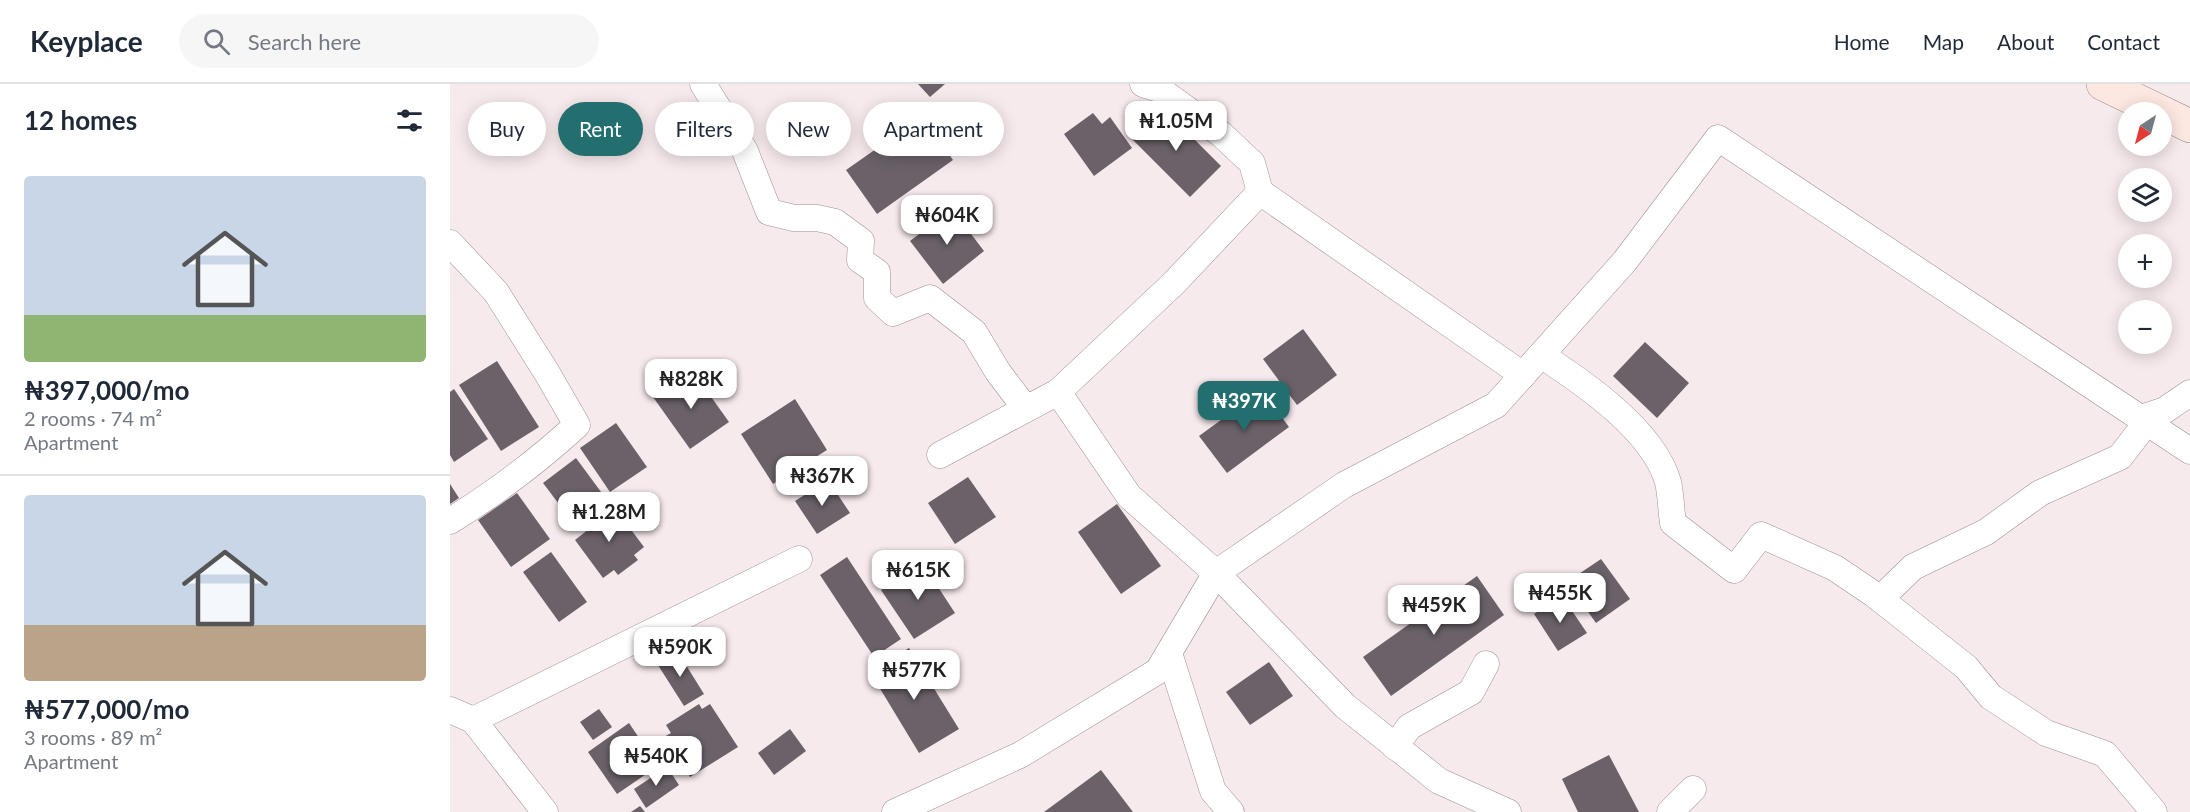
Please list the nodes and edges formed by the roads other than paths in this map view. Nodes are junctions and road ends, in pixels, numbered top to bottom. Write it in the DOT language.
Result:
graph roads {
  1 [pos="704,84"];
  2 [pos="1143,84"];
  3 [pos="2103,84"];
  4 [pos="2190,126"];
  5 [pos="1260,192"];
  6 [pos="450,243"];
  7 [pos="1541,355"];
  8 [pos="1523,375"];
  9 [pos="1058,392"];
  10 [pos="2190,393"];
  11 [pos="1026,409"];
  12 [pos="2144,420"];
  13 [pos="2190,451"];
  14 [pos="939,455"];
  15 [pos="450,521"];
  16 [pos="799,559"];
  17 [pos="1216,573"];
  18 [pos="1880,599"];
  19 [pos="1169,653"];
  20 [pos="1486,664"];
  21 [pos="461,715"];
  22 [pos="1395,747"];
  23 [pos="1693,789"];
  24 [pos="545,812"];
  25 [pos="895,812"];
  26 [pos="1231,812"];
  27 [pos="1508,812"];
  28 [pos="1670,812"];
  29 [pos="2154,812"];
  1 -- 11 [label="street"];
  2 -- 5 [label="street"];
  3 -- 4 [label="street"];
  5 -- 8 [label="street"];
  5 -- 9 [label="street"];
  6 -- 15 [label="street"];
  7 -- 8 [label="street"];
  7 -- 12 [label="street"];
  7 -- 18 [label="street"];
  8 -- 17 [label="street"];
  9 -- 11 [label="street"];
  9 -- 17 [label="street"];
  10 -- 12 [label="street"];
  11 -- 14 [label="street"];
  12 -- 13 [label="street"];
  12 -- 18 [label="street"];
  16 -- 21 [label="street"];
  17 -- 19 [label="street"];
  17 -- 22 [label="street"];
  18 -- 29 [label="street"];
  19 -- 25 [label="street"];
  19 -- 26 [label="street"];
  20 -- 22 [label="street"];
  21 -- 24 [label="street"];
  22 -- 27 [label="street"];
  23 -- 28 [label="street"];
}
